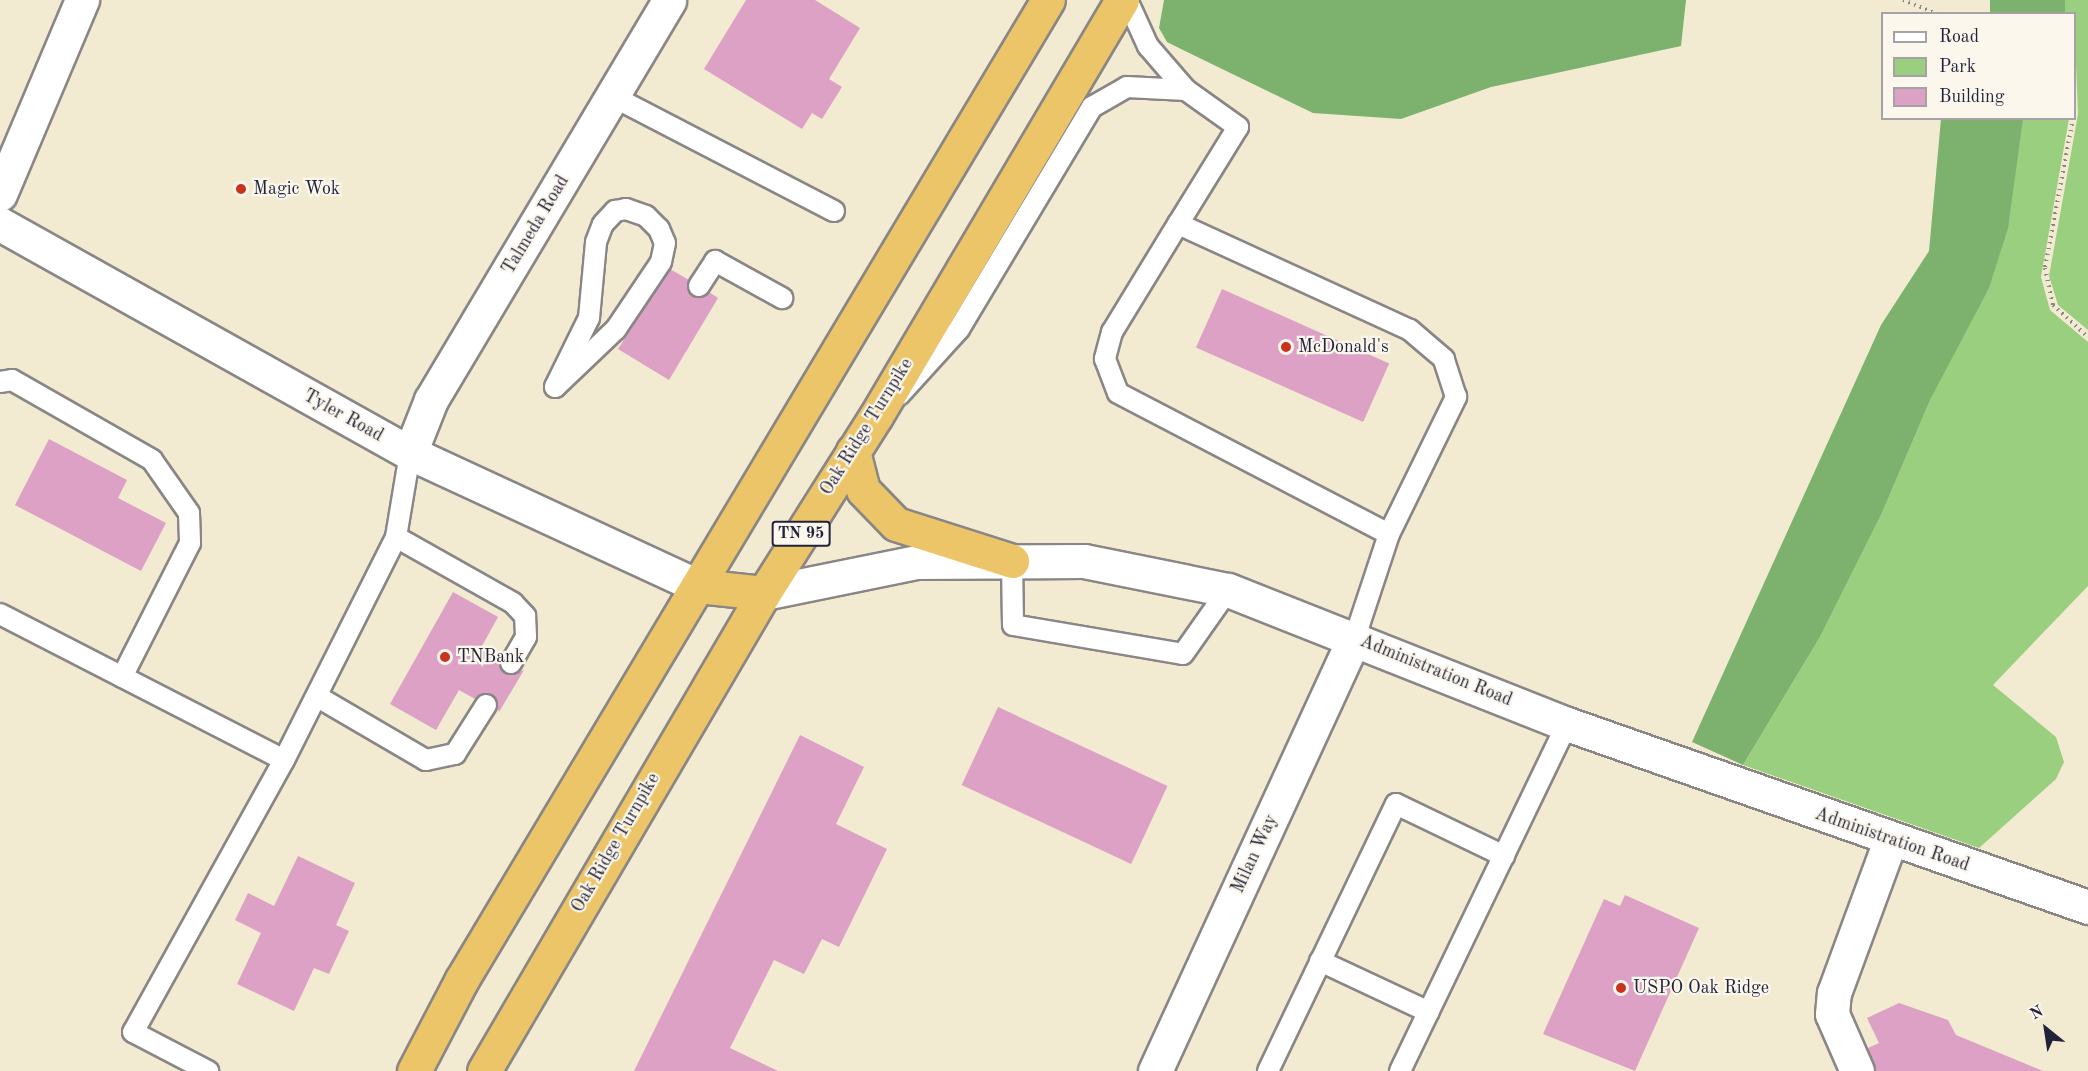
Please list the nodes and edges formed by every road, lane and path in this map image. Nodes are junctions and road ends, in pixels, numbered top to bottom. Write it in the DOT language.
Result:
graph roads {
  1 [pos="82,0"];
  2 [pos="669,0"];
  3 [pos="1048,0"];
  4 [pos="1122,0"];
  5 [pos="1127,0"];
  6 [pos="1903,0"];
  7 [pos="1933,12"];
  8 [pos="1186,90"];
  9 [pos="612,96"];
  10 [pos="2073,120"];
  11 [pos="0,195"];
  12 [pos="834,211"];
  13 [pos="0,224"];
  14 [pos="1178,224"];
  15 [pos="699,286"];
  16 [pos="782,298"];
  17 [pos="2088,337"];
  18 [pos="0,382"];
  19 [pos="555,387"];
  20 [pos="876,416"];
  21 [pos="853,451"];
  22 [pos="410,453"];
  23 [pos="1389,534"];
  24 [pos="396,537"];
  25 [pos="1012,561"];
  26 [pos="698,586"];
  27 [pos="1228,590"];
  28 [pos="764,592"];
  29 [pos="0,614"];
  30 [pos="1355,637"];
  31 [pos="511,663"];
  32 [pos="122,677"];
  33 [pos="318,698"];
  34 [pos="486,705"];
  35 [pos="1567,724"];
  36 [pos="284,760"];
  37 [pos="1890,841"];
  38 [pos="1503,856"];
  39 [pos="2088,907"];
  40 [pos="1320,961"];
  41 [pos="1429,1012"];
  42 [pos="208,1071"];
  43 [pos="414,1071"];
  44 [pos="484,1071"];
  45 [pos="1155,1071"];
  46 [pos="1268,1071"];
  47 [pos="1400,1071"];
  48 [pos="1857,1071"];
  1 -- 11 [label="street"];
  2 -- 9 [label="street, Talmeda Road"];
  3 -- 26 [label="highway"];
  4 -- 20 [label="highway, Oak Ridge Turnpike / TN 95"];
  5 -- 8 [label="lane"];
  6 -- 7 [label="path"];
  8 -- 14 [label="lane"];
  8 -- 20 [label="lane"];
  9 -- 12 [label="lane"];
  9 -- 22 [label="street, Talmeda Road"];
  10 -- 17 [label="path"];
  13 -- 22 [label="street, Tyler Road"];
  14 -- 23 [label="lane"];
  14 -- 23 [label="lane"];
  15 -- 16 [label="lane"];
  18 -- 32 [label="lane"];
  19 -- 19 [label="lane"];
  20 -- 21 [label="highway, Oak Ridge Turnpike / TN 95"];
  21 -- 25 [label="highway"];
  21 -- 28 [label="highway, Oak Ridge Turnpike / TN 95"];
  22 -- 24 [label="lane"];
  22 -- 26 [label="street, Tyler Road"];
  23 -- 30 [label="lane"];
  24 -- 31 [label="lane"];
  24 -- 33 [label="lane"];
  25 -- 27 [label="street, Administration Road"];
  25 -- 27 [label="lane"];
  25 -- 28 [label="street, Administration Road"];
  26 -- 28 [label="highway"];
  26 -- 43 [label="highway"];
  27 -- 30 [label="street, Administration Road"];
  28 -- 44 [label="highway, Oak Ridge Turnpike / TN 95"];
  29 -- 32 [label="lane"];
  30 -- 35 [label="street, Administration Road"];
  30 -- 45 [label="street, Milan Way"];
  32 -- 36 [label="lane"];
  33 -- 34 [label="lane"];
  33 -- 36 [label="lane"];
  35 -- 37 [label="street, Administration Road"];
  35 -- 38 [label="lane"];
  36 -- 42 [label="lane"];
  37 -- 39 [label="street, Administration Road"];
  37 -- 48 [label="street"];
  38 -- 40 [label="lane"];
  38 -- 41 [label="lane"];
  40 -- 41 [label="lane"];
  40 -- 46 [label="lane"];
  41 -- 47 [label="lane"];
}
